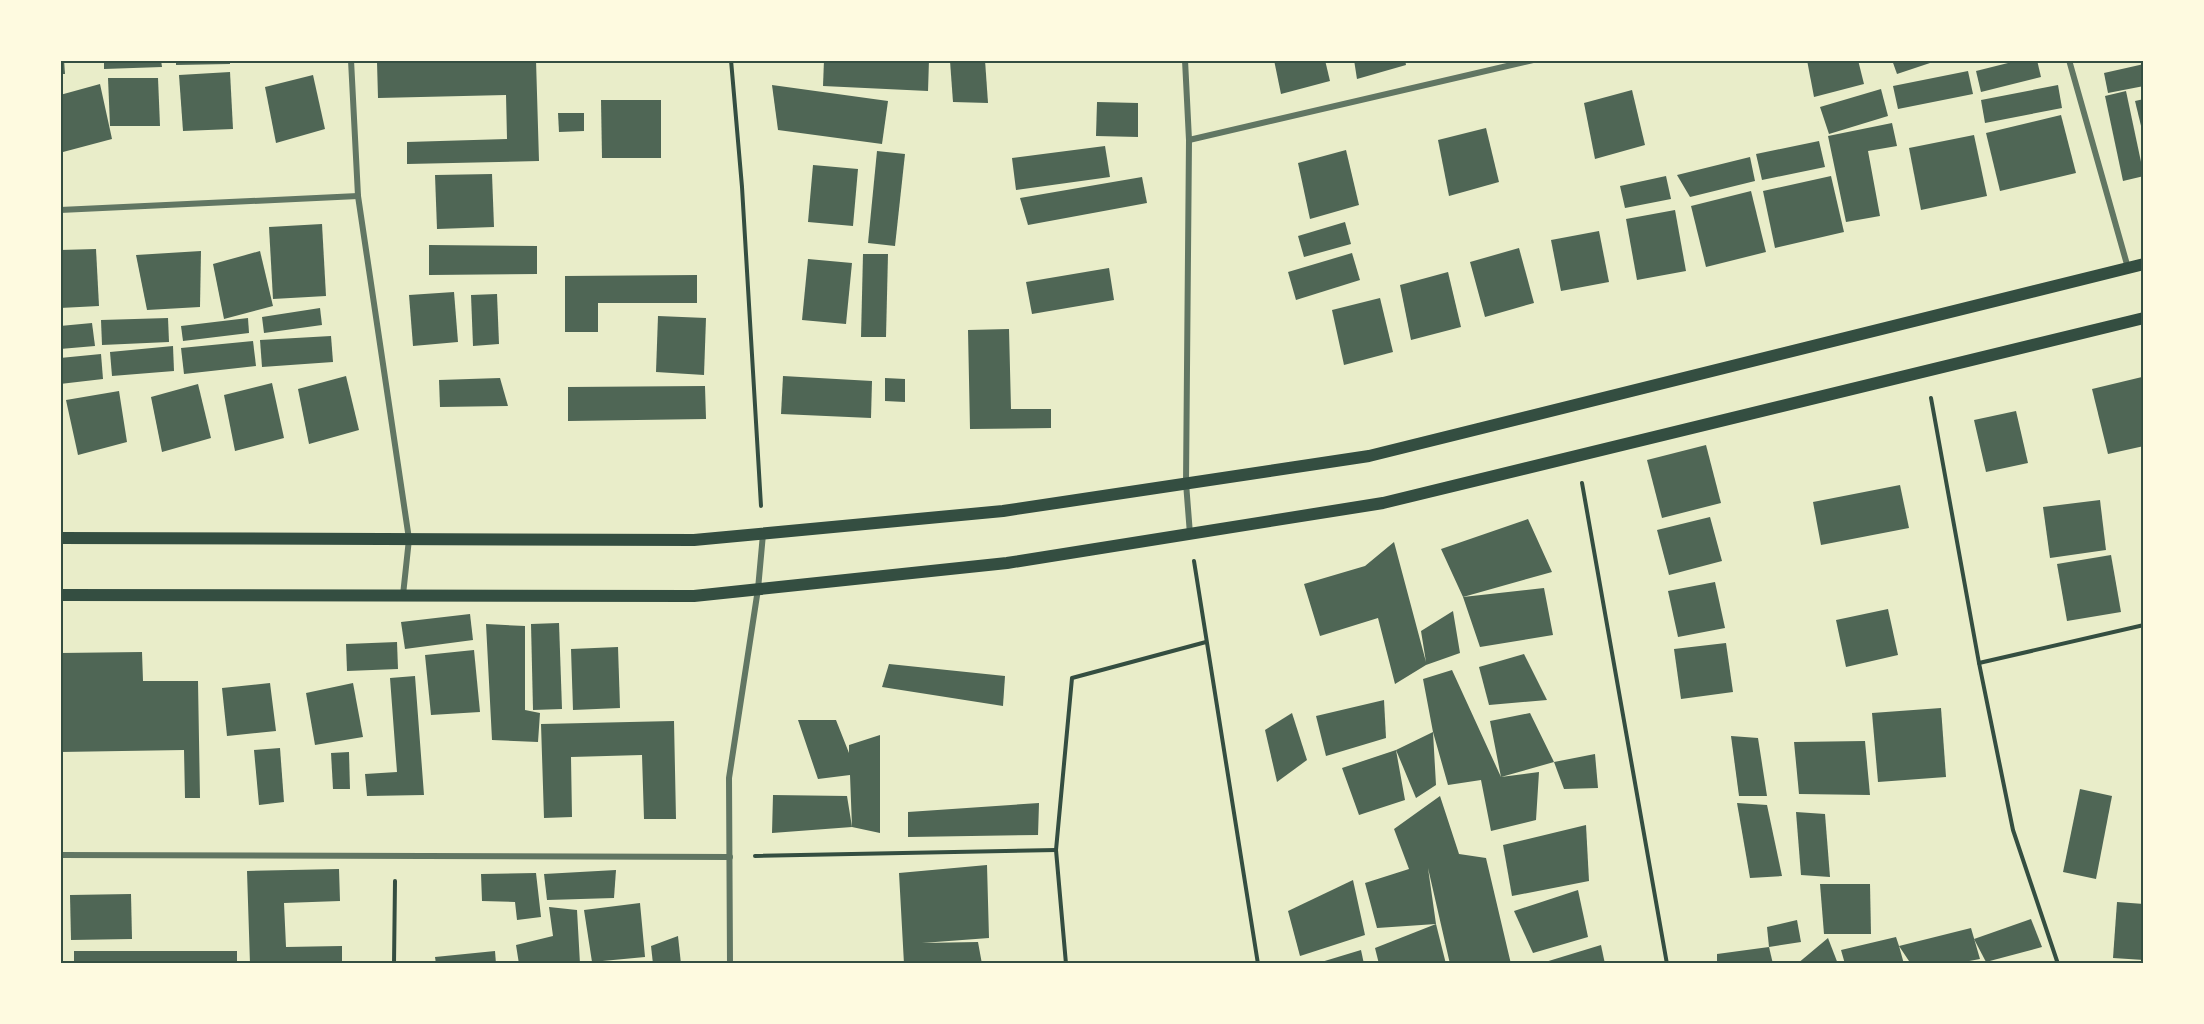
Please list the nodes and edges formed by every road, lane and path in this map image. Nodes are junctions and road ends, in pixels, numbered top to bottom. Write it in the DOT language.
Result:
graph roads {
  1 [pos="351,60"];
  2 [pos="731,60"];
  3 [pos="1185,60"];
  4 [pos="1533,60"];
  5 [pos="2069,60"];
  6 [pos="1189,140"];
  7 [pos="358,196"];
  8 [pos="60,210"];
  9 [pos="2144,264"];
  10 [pos="2128,268"];
  11 [pos="2144,318"];
  12 [pos="1926,370"];
  13 [pos="1577,456"];
  14 [pos="1186,483"];
  15 [pos="763,533"];
  16 [pos="1190,534"];
  17 [pos="60,538"];
  18 [pos="409,539"];
  19 [pos="758,589"];
  20 [pos="60,595"];
  21 [pos="403,596"];
  22 [pos="2144,625"];
  23 [pos="1206,642"];
  24 [pos="1979,663"];
  25 [pos="1056,850"];
  26 [pos="60,855"];
  27 [pos="395,856"];
  28 [pos="730,857"];
  29 [pos="394,964"];
  30 [pos="730,964"];
  31 [pos="1066,964"];
  32 [pos="1258,964"];
  33 [pos="1667,964"];
  34 [pos="2058,964"];
  1 -- 7 [label="street"];
  2 -- 15 [label="path"];
  3 -- 6 [label="street"];
  4 -- 6 [label="street"];
  5 -- 10 [label="street"];
  6 -- 14 [label="street"];
  7 -- 8 [label="street"];
  7 -- 18 [label="street"];
  9 -- 10 [label="main road"];
  10 -- 14 [label="main road"];
  11 -- 12 [label="main road"];
  12 -- 13 [label="main road"];
  12 -- 24 [label="path"];
  13 -- 16 [label="main road"];
  13 -- 33 [label="path"];
  14 -- 15 [label="main road"];
  14 -- 16 [label="street"];
  15 -- 18 [label="main road"];
  15 -- 19 [label="street"];
  16 -- 19 [label="main road"];
  16 -- 23 [label="path"];
  17 -- 18 [label="main road"];
  18 -- 21 [label="street"];
  19 -- 21 [label="main road"];
  19 -- 28 [label="street"];
  20 -- 21 [label="main road"];
  22 -- 24 [label="path"];
  23 -- 25 [label="path"];
  23 -- 32 [label="path"];
  24 -- 34 [label="path"];
  25 -- 28 [label="path"];
  25 -- 31 [label="path"];
  26 -- 27 [label="street"];
  27 -- 28 [label="street"];
  27 -- 29 [label="path"];
  28 -- 30 [label="street"];
}
